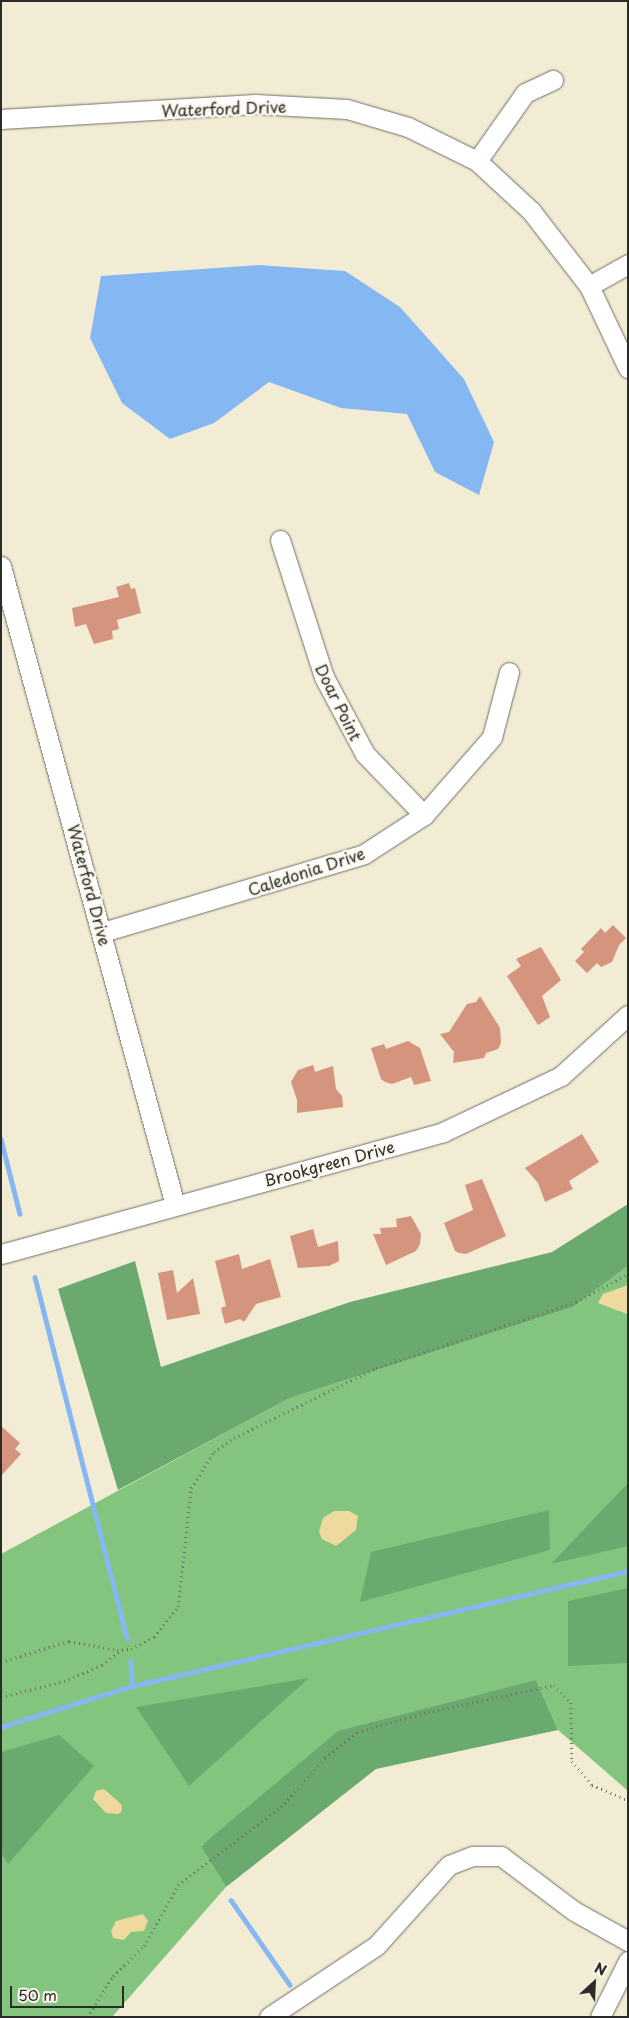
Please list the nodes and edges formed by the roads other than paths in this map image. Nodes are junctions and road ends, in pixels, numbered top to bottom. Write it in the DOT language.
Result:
graph roads {
  1 [pos="553,80"];
  2 [pos="1,119"];
  3 [pos="477,161"];
  4 [pos="628,264"];
  5 [pos="589,286"];
  6 [pos="628,368"];
  7 [pos="280,540"];
  8 [pos="1,566"];
  9 [pos="509,672"];
  10 [pos="424,815"];
  11 [pos="103,932"];
  12 [pos="628,1014"];
  13 [pos="175,1205"];
  14 [pos="1,1254"];
  15 [pos="628,1941"];
  16 [pos="628,1961"];
  17 [pos="269,2017"];
  18 [pos="600,2017"];
  1 -- 3 [label="street"];
  2 -- 3 [label="street, Waterford Drive"];
  3 -- 5 [label="street, Waterford Drive"];
  4 -- 5 [label="street"];
  5 -- 6 [label="street, Waterford Drive"];
  7 -- 10 [label="street, Doar Point"];
  8 -- 11 [label="street, Waterford Drive"];
  9 -- 10 [label="street, Caledonia Drive"];
  10 -- 11 [label="street, Caledonia Drive"];
  11 -- 13 [label="street, Waterford Drive"];
  12 -- 13 [label="street, Brookgreen Drive"];
  13 -- 14 [label="street, Brookgreen Drive"];
  15 -- 17 [label="street"];
  16 -- 18 [label="street"];
}
